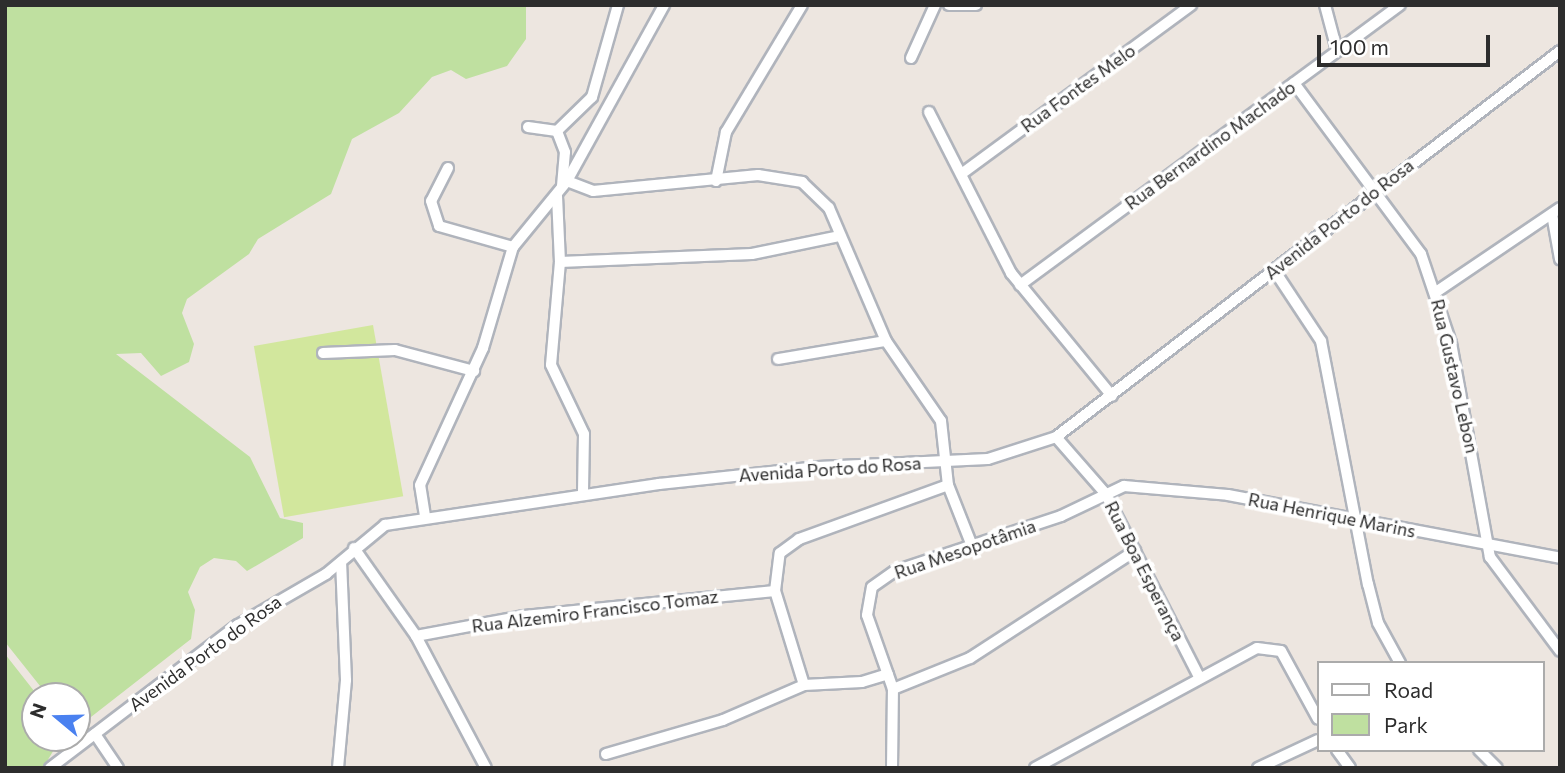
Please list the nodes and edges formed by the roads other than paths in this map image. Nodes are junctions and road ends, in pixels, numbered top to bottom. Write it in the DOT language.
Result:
graph roads {
  1 [pos="618,5"];
  2 [pos="664,5"];
  3 [pos="802,5"];
  4 [pos="935,5"];
  5 [pos="949,5"];
  6 [pos="976,5"];
  7 [pos="1191,5"];
  8 [pos="1325,5"];
  9 [pos="1400,5"];
  10 [pos="1337,50"];
  11 [pos="1560,51"];
  12 [pos="911,58"];
  13 [pos="1294,83"];
  14 [pos="929,112"];
  15 [pos="528,127"];
  16 [pos="556,131"];
  17 [pos="448,168"];
  18 [pos="964,172"];
  19 [pos="716,181"];
  20 [pos="1376,188"];
  21 [pos="562,189"];
  22 [pos="1556,211"];
  23 [pos="840,236"];
  24 [pos="513,247"];
  25 [pos="1560,259"];
  26 [pos="560,262"];
  27 [pos="1274,270"];
  28 [pos="1020,285"];
  29 [pos="1436,292"];
  30 [pos="886,341"];
  31 [pos="323,353"];
  32 [pos="778,359"];
  33 [pos="474,371"];
  34 [pos="1112,396"];
  35 [pos="1056,437"];
  36 [pos="945,463"];
  37 [pos="948,485"];
  38 [pos="1105,493"];
  39 [pos="583,494"];
  40 [pos="425,516"];
  41 [pos="1358,519"];
  42 [pos="1487,545"];
  43 [pos="972,546"];
  44 [pos="354,548"];
  45 [pos="1135,551"];
  46 [pos="1560,558"];
  47 [pos="341,562"];
  48 [pos="775,591"];
  49 [pos="416,636"];
  50 [pos="1560,651"];
  51 [pos="1399,661"];
  52 [pos="888,674"];
  53 [pos="1199,677"];
  54 [pos="804,685"];
  55 [pos="893,689"];
  56 [pos="1316,715"];
  57 [pos="94,734"];
  58 [pos="1316,741"];
  59 [pos="1338,752"];
  60 [pos="1481,752"];
  61 [pos="606,754"];
  62 [pos="50,768"];
  63 [pos="118,768"];
  64 [pos="338,768"];
  65 [pos="486,768"];
  66 [pos="892,768"];
  67 [pos="1035,768"];
  68 [pos="1258,768"];
  69 [pos="1350,768"];
  70 [pos="1497,768"];
  1 -- 16 [label="street"];
  2 -- 21 [label="street"];
  3 -- 19 [label="street"];
  4 -- 12 [label="street"];
  5 -- 6 [label="street"];
  7 -- 18 [label="street, Rua Fontes Melo"];
  8 -- 10 [label="street"];
  9 -- 10 [label="street, Rua Bernardino Machado"];
  10 -- 13 [label="street, Rua Bernardino Machado"];
  11 -- 20 [label="street, Avenida Porto do Rosa"];
  13 -- 20 [label="street, Rua Gustavo Lebon"];
  13 -- 28 [label="street, Rua Bernardino Machado"];
  14 -- 18 [label="street"];
  15 -- 16 [label="street"];
  16 -- 21 [label="street"];
  17 -- 24 [label="street"];
  18 -- 28 [label="street"];
  19 -- 21 [label="street"];
  19 -- 23 [label="street"];
  20 -- 27 [label="street, Avenida Porto do Rosa"];
  20 -- 29 [label="street, Rua Gustavo Lebon"];
  21 -- 24 [label="street"];
  21 -- 26 [label="street"];
  22 -- 25 [label="street"];
  22 -- 29 [label="street"];
  23 -- 26 [label="street"];
  23 -- 30 [label="street"];
  24 -- 33 [label="street"];
  26 -- 39 [label="street"];
  27 -- 34 [label="street, Avenida Porto do Rosa"];
  27 -- 41 [label="street"];
  28 -- 34 [label="street"];
  29 -- 42 [label="street, Rua Gustavo Lebon"];
  30 -- 32 [label="street"];
  30 -- 36 [label="street"];
  31 -- 33 [label="street"];
  33 -- 40 [label="street"];
  34 -- 35 [label="street, Avenida Porto do Rosa"];
  35 -- 36 [label="street, Avenida Porto do Rosa"];
  35 -- 38 [label="street, Rua Boa Esperança"];
  36 -- 37 [label="street"];
  36 -- 39 [label="street, Avenida Porto do Rosa"];
  37 -- 43 [label="street"];
  37 -- 48 [label="street"];
  38 -- 41 [label="street, Rua Henrique Marins"];
  38 -- 43 [label="street, Rua Mesopotâmia"];
  38 -- 45 [label="street, Rua Boa Esperança"];
  39 -- 40 [label="street, Avenida Porto do Rosa"];
  40 -- 44 [label="street, Avenida Porto do Rosa"];
  41 -- 42 [label="street, Rua Henrique Marins"];
  41 -- 51 [label="street"];
  42 -- 46 [label="street, Rua Henrique Marins"];
  42 -- 50 [label="street, Rua Gustavo Lebon"];
  43 -- 52 [label="street, Rua Mesopotâmia"];
  44 -- 47 [label="street, Avenida Porto do Rosa"];
  44 -- 49 [label="street"];
  45 -- 53 [label="street, Rua Boa Esperança"];
  45 -- 55 [label="street"];
  47 -- 57 [label="street, Avenida Porto do Rosa"];
  47 -- 64 [label="street"];
  48 -- 49 [label="street, Rua Alzemiro Francisco Tomaz"];
  48 -- 54 [label="street"];
  49 -- 65 [label="street"];
  52 -- 54 [label="street"];
  52 -- 55 [label="street, Rua Mesopotâmia"];
  53 -- 56 [label="street"];
  53 -- 67 [label="street"];
  54 -- 61 [label="street"];
  55 -- 66 [label="street, Rua Mesopotâmia"];
  57 -- 62 [label="street, Avenida Porto do Rosa"];
  57 -- 63 [label="street"];
  58 -- 68 [label="street"];
  59 -- 69 [label="street"];
  60 -- 70 [label="street"];
}
